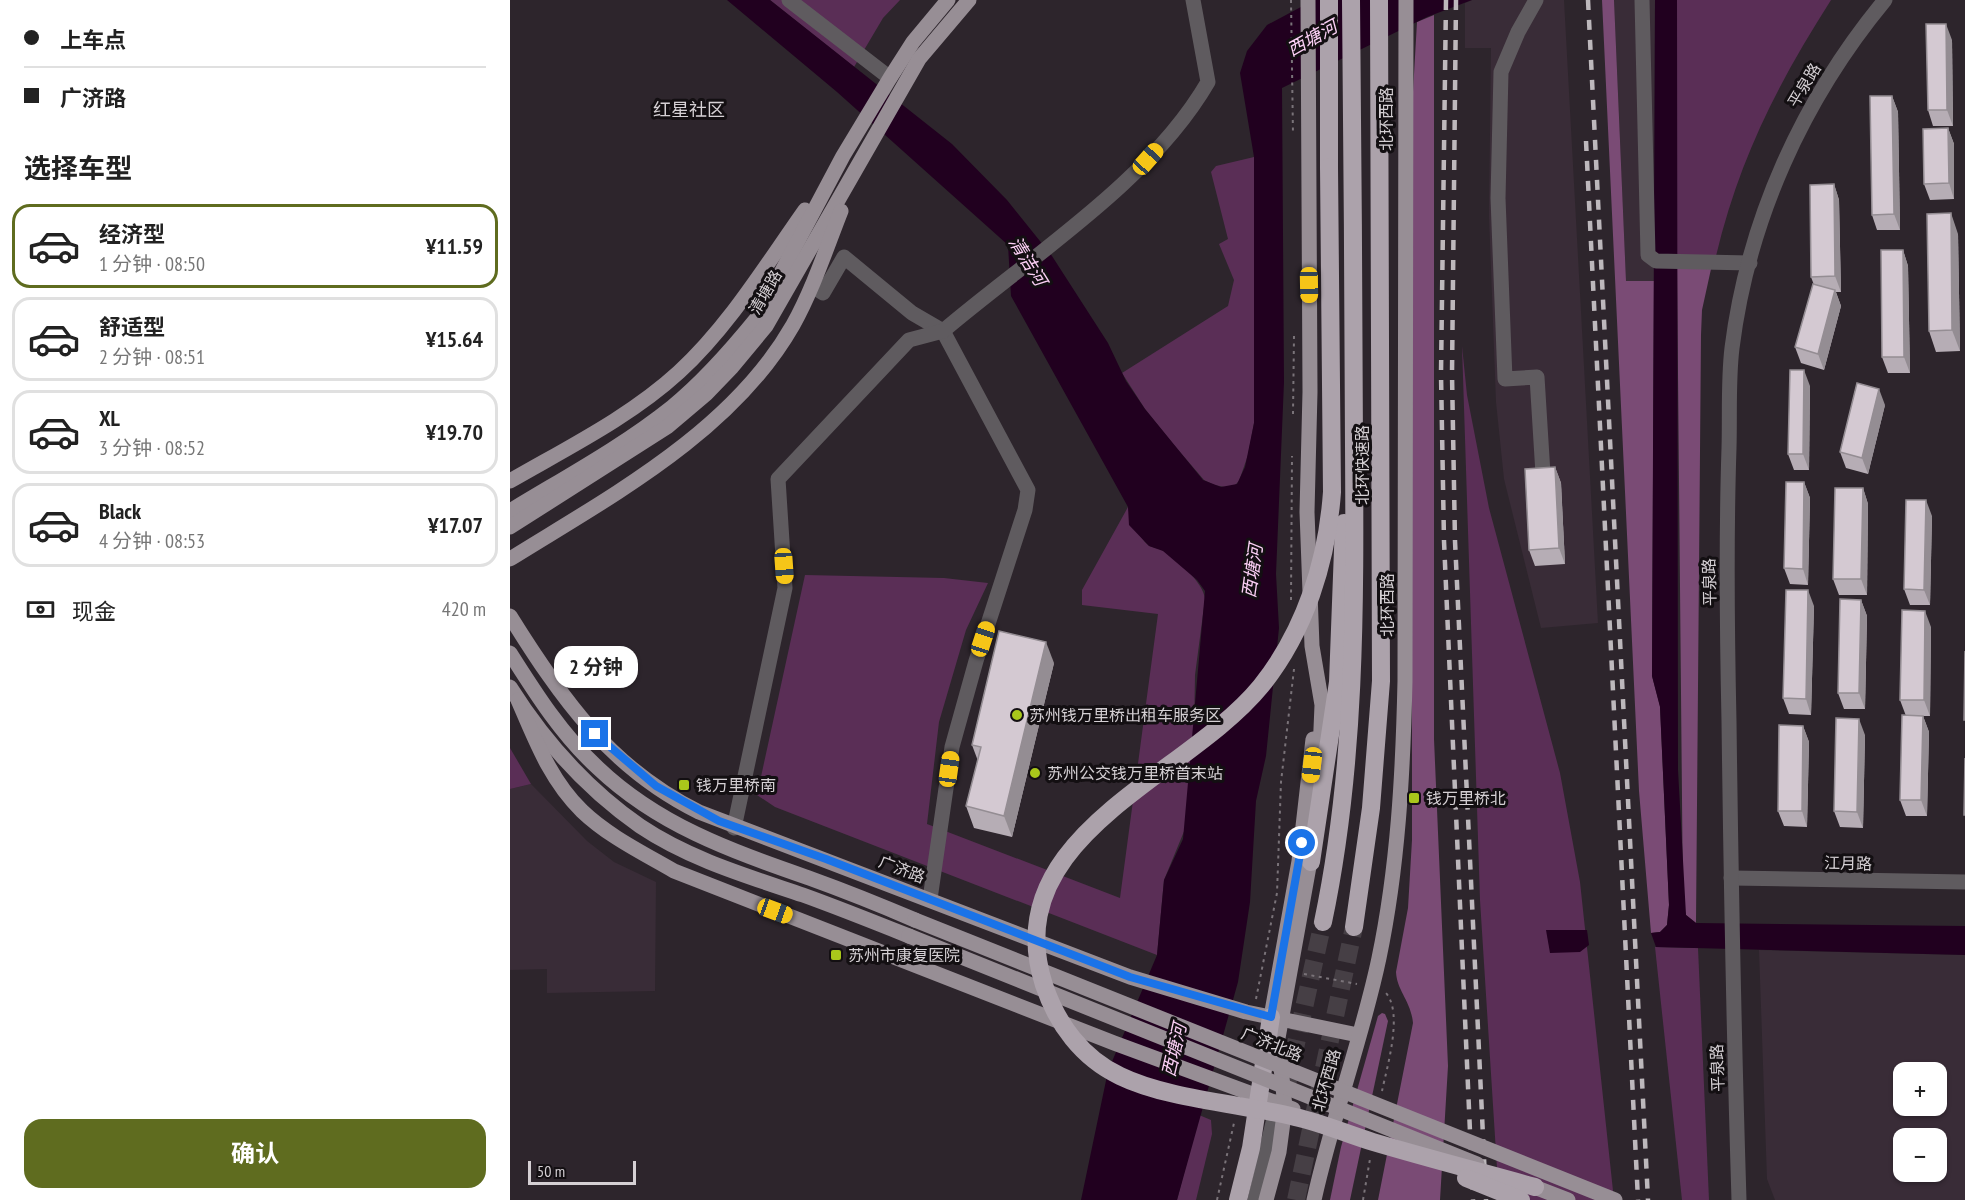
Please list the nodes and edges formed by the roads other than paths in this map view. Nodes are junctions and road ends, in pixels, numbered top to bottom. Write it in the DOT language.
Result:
graph roads {
  1 [pos="789,0"];
  2 [pos="948,0"];
  3 [pos="969,0"];
  4 [pos="1193,0"];
  5 [pos="1308,0"];
  6 [pos="1329,0"];
  7 [pos="1352,0"];
  8 [pos="1379,0"];
  9 [pos="1406,0"];
  10 [pos="1536,0"];
  11 [pos="1642,0"];
  12 [pos="1885,0"];
  13 [pos="891,86"];
  14 [pos="843,156"];
  15 [pos="858,166"];
  16 [pos="1750,263"];
  17 [pos="812,286"];
  18 [pos="761,322"];
  19 [pos="943,331"];
  20 [pos="1354,429"];
  21 [pos="1543,474"];
  22 [pos="510,481"];
  23 [pos="510,511"];
  24 [pos="510,527"];
  25 [pos="510,559"];
  26 [pos="510,616"];
  27 [pos="1312,646"];
  28 [pos="510,653"];
  29 [pos="514,693"];
  30 [pos="734,828"];
  31 [pos="1311,862"];
  32 [pos="1731,878"];
  33 [pos="1965,882"];
  34 [pos="930,899"];
  35 [pos="1323,922"];
  36 [pos="1354,927"];
  37 [pos="1285,971"];
  38 [pos="1276,1018"];
  39 [pos="1358,1035"];
  40 [pos="1257,1095"];
  41 [pos="1281,1105"];
  42 [pos="1333,1124"];
  43 [pos="1370,1148"];
  44 [pos="1535,1187"];
  45 [pos="1238,1200"];
  46 [pos="1255,1200"];
  47 [pos="1266,1200"];
  48 [pos="1314,1200"];
  49 [pos="1521,1200"];
  50 [pos="1568,1200"];
  51 [pos="1615,1200"];
  52 [pos="1739,1200"];
  1 -- 13 [label="street"];
  2 -- 13 [label="main road, 清塘路"];
  3 -- 13 [label="main road, 清塘路"];
  4 -- 19 [label="street"];
  5 -- 27 [label="main road"];
  6 -- 43 [label="highway, bridge"];
  7 -- 20 [label="highway, 北环快速路"];
  8 -- 36 [label="highway, 北环快速路"];
  9 -- 39 [label="main road, 北环西路"];
  10 -- 21 [label="street"];
  11 -- 16 [label="street"];
  12 -- 16 [label="street, 平泉路"];
  13 -- 14 [label="main road, 清塘路"];
  13 -- 15 [label="main road, 清塘路"];
  14 -- 18 [label="main road, 清塘路"];
  14 -- 22 [label="main road"];
  15 -- 17 [label="main road"];
  15 -- 18 [label="main road, 清塘路"];
  16 -- 32 [label="street, 平泉路"];
  17 -- 19 [label="street"];
  17 -- 25 [label="main road"];
  18 -- 23 [label="main road, 清塘路"];
  18 -- 24 [label="main road, 清塘路"];
  19 -- 30 [label="street"];
  19 -- 34 [label="street"];
  20 -- 31 [label="highway"];
  20 -- 35 [label="highway, 北环快速路"];
  26 -- 30 [label="main road, 广济路"];
  27 -- 31 [label="main road"];
  27 -- 37 [label="main road"];
  28 -- 51 [label="main road, 广济北路, bridge"];
  29 -- 40 [label="main road"];
  29 -- 44 [label="main road, bridge"];
  30 -- 34 [label="main road, 广济路"];
  31 -- 37 [label="main road"];
  32 -- 33 [label="street, 江月路"];
  32 -- 52 [label="street, 平泉路"];
  34 -- 38 [label="main road, 广济路"];
  37 -- 38 [label="main road, 北环西路"];
  38 -- 39 [label="main road, 广济路"];
  38 -- 40 [label="highway"];
  38 -- 41 [label="main road, 北环西路"];
  39 -- 42 [label="main road, 北环西路"];
  40 -- 41 [label="main road"];
  40 -- 45 [label="highway"];
  41 -- 42 [label="main road"];
  41 -- 46 [label="street"];
  41 -- 47 [label="main road, 北环西路"];
  42 -- 48 [label="main road, 北环西路"];
  43 -- 44 [label="highway, bridge"];
  43 -- 49 [label="highway, bridge"];
  44 -- 50 [label="main road, bridge"];
}
